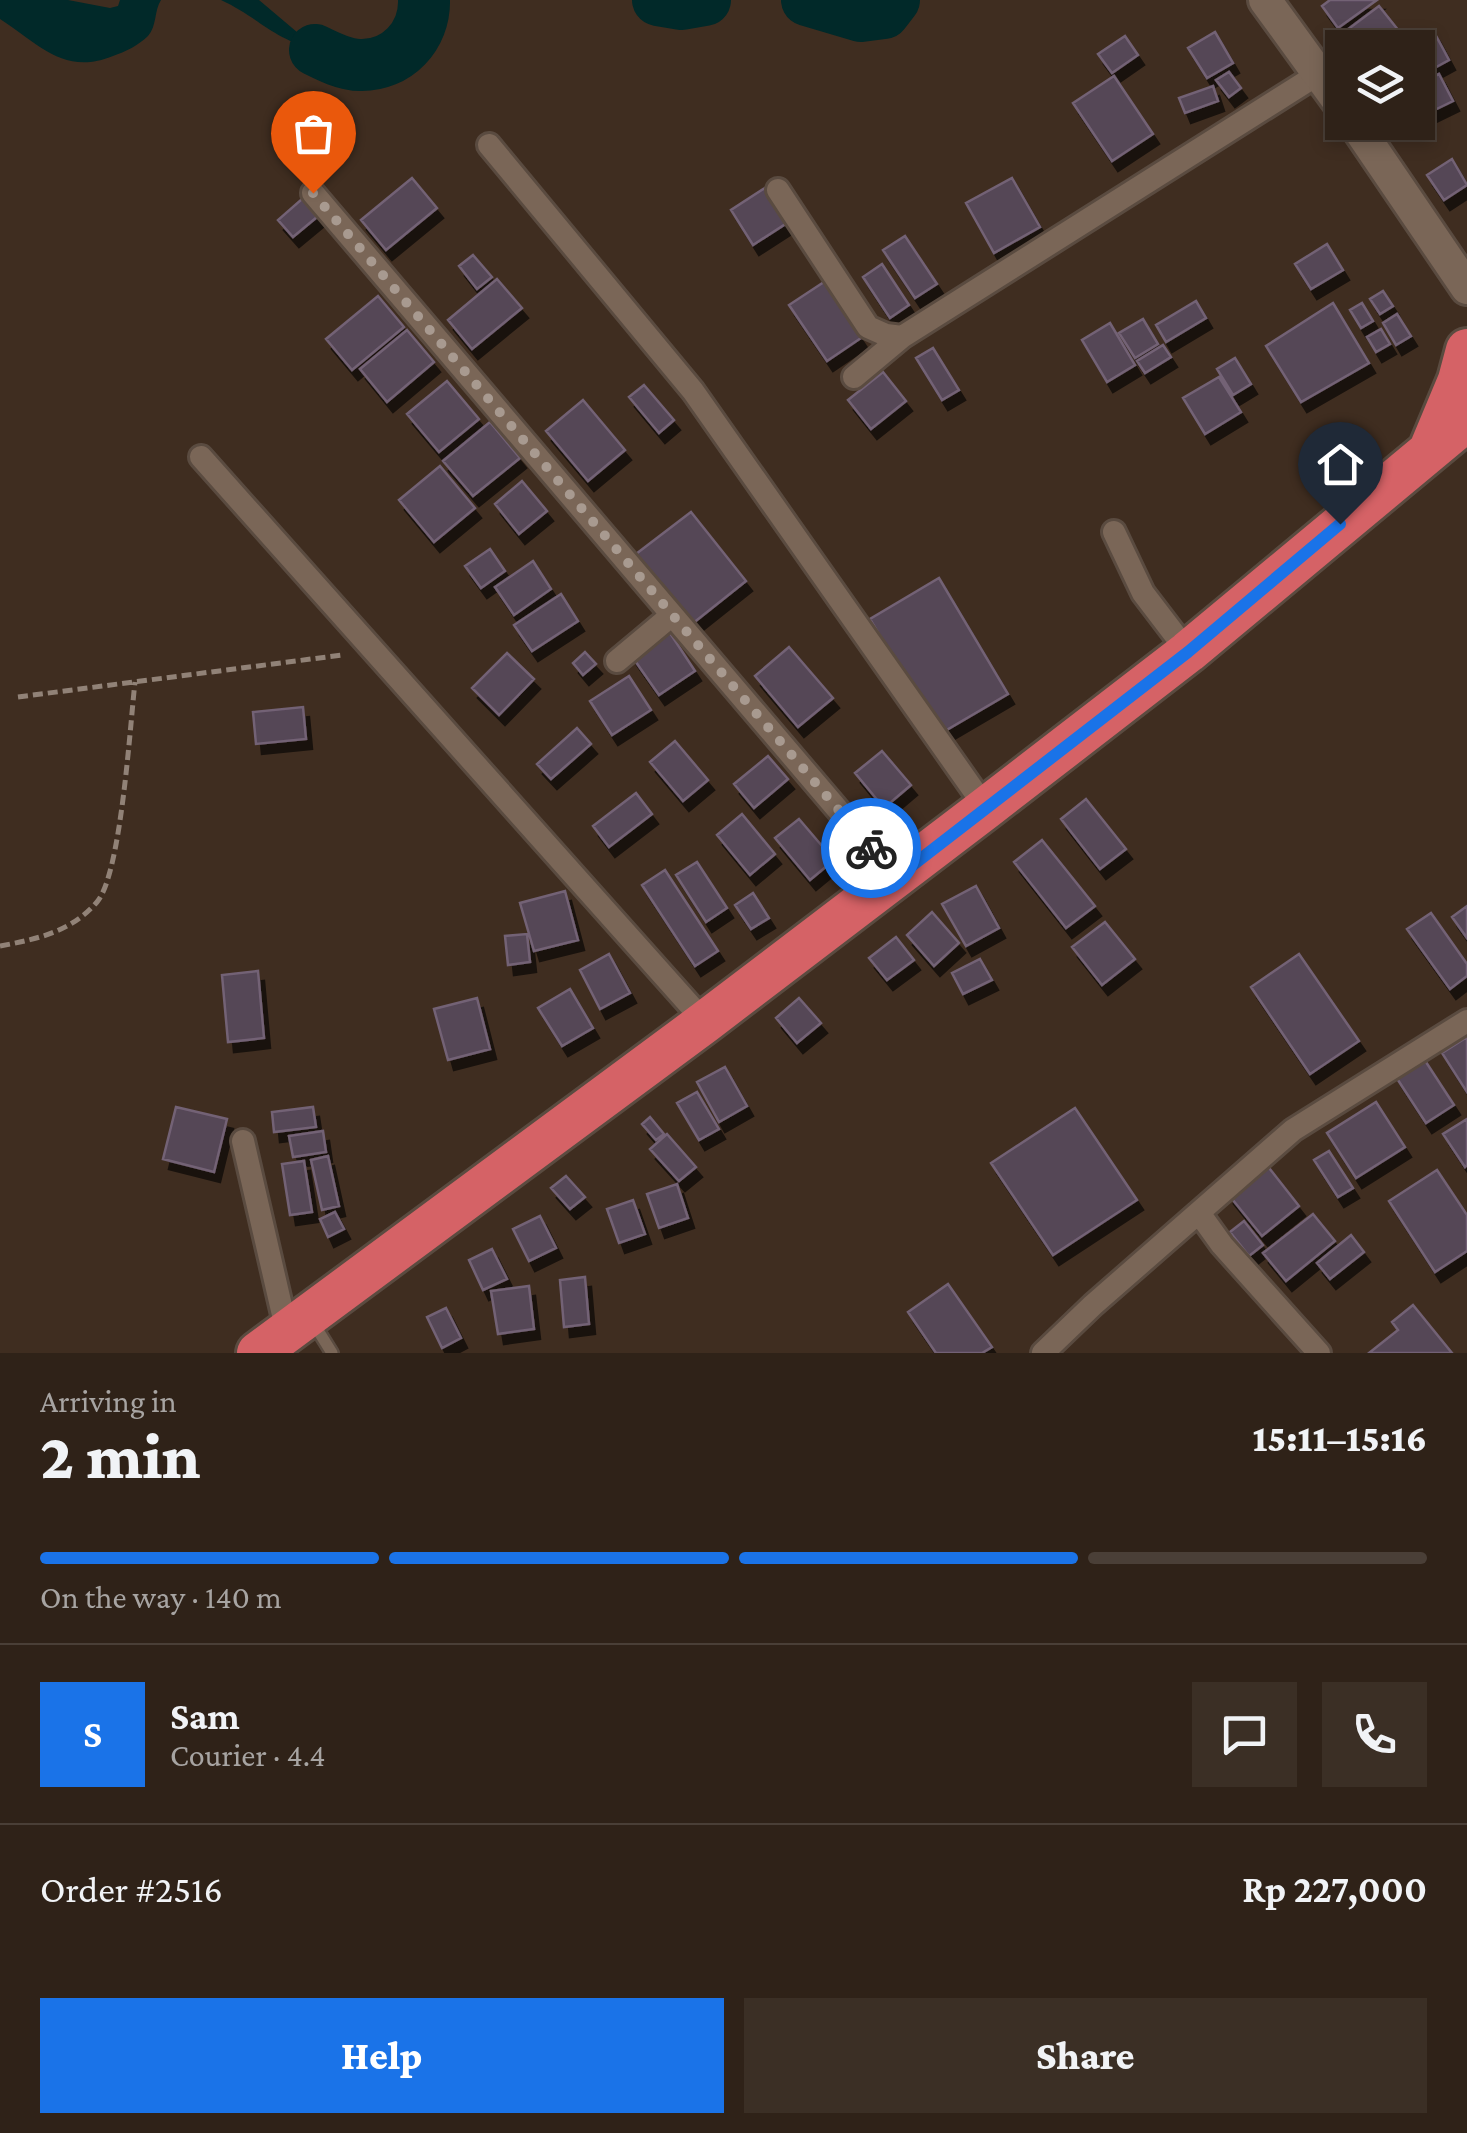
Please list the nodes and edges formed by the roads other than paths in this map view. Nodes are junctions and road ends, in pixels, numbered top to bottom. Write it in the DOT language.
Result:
graph roads {
  1 [pos="1266,0"];
  2 [pos="1320,73"];
  3 [pos="1325,80"];
  4 [pos="1366,140"];
  5 [pos="489,145"];
  6 [pos="778,190"];
  7 [pos="313,193"];
  8 [pos="1467,288"];
  9 [pos="902,337"];
  10 [pos="1467,350"];
  11 [pos="854,376"];
  12 [pos="1467,420"];
  13 [pos="1449,451"];
  14 [pos="201,457"];
  15 [pos="1114,532"];
  16 [pos="672,615"];
  17 [pos="1188,652"];
  18 [pos="616,661"];
  19 [pos="986,808"];
  20 [pos="896,878"];
  21 [pos="1467,1021"];
  22 [pos="705,1022"];
  23 [pos="242,1141"];
  24 [pos="1199,1213"];
  25 [pos="285,1334"];
  26 [pos="1049,1351"];
  27 [pos="332,1353"];
  28 [pos="1319,1353"];
  1 -- 2 [label="main road"];
  2 -- 3 [label="main road"];
  2 -- 9 [label="street"];
  4 -- 8 [label="main road"];
  5 -- 19 [label="street"];
  6 -- 9 [label="street"];
  7 -- 16 [label="street"];
  9 -- 11 [label="street"];
  10 -- 13 [label="highway"];
  12 -- 13 [label="highway"];
  13 -- 17 [label="highway"];
  14 -- 22 [label="street"];
  15 -- 17 [label="street"];
  16 -- 18 [label="street"];
  16 -- 20 [label="street"];
  17 -- 19 [label="highway"];
  19 -- 20 [label="highway"];
  20 -- 22 [label="highway"];
  21 -- 24 [label="street"];
  22 -- 25 [label="highway"];
  23 -- 25 [label="street"];
  24 -- 26 [label="street"];
  24 -- 28 [label="street"];
  25 -- 27 [label="lane"];
}
